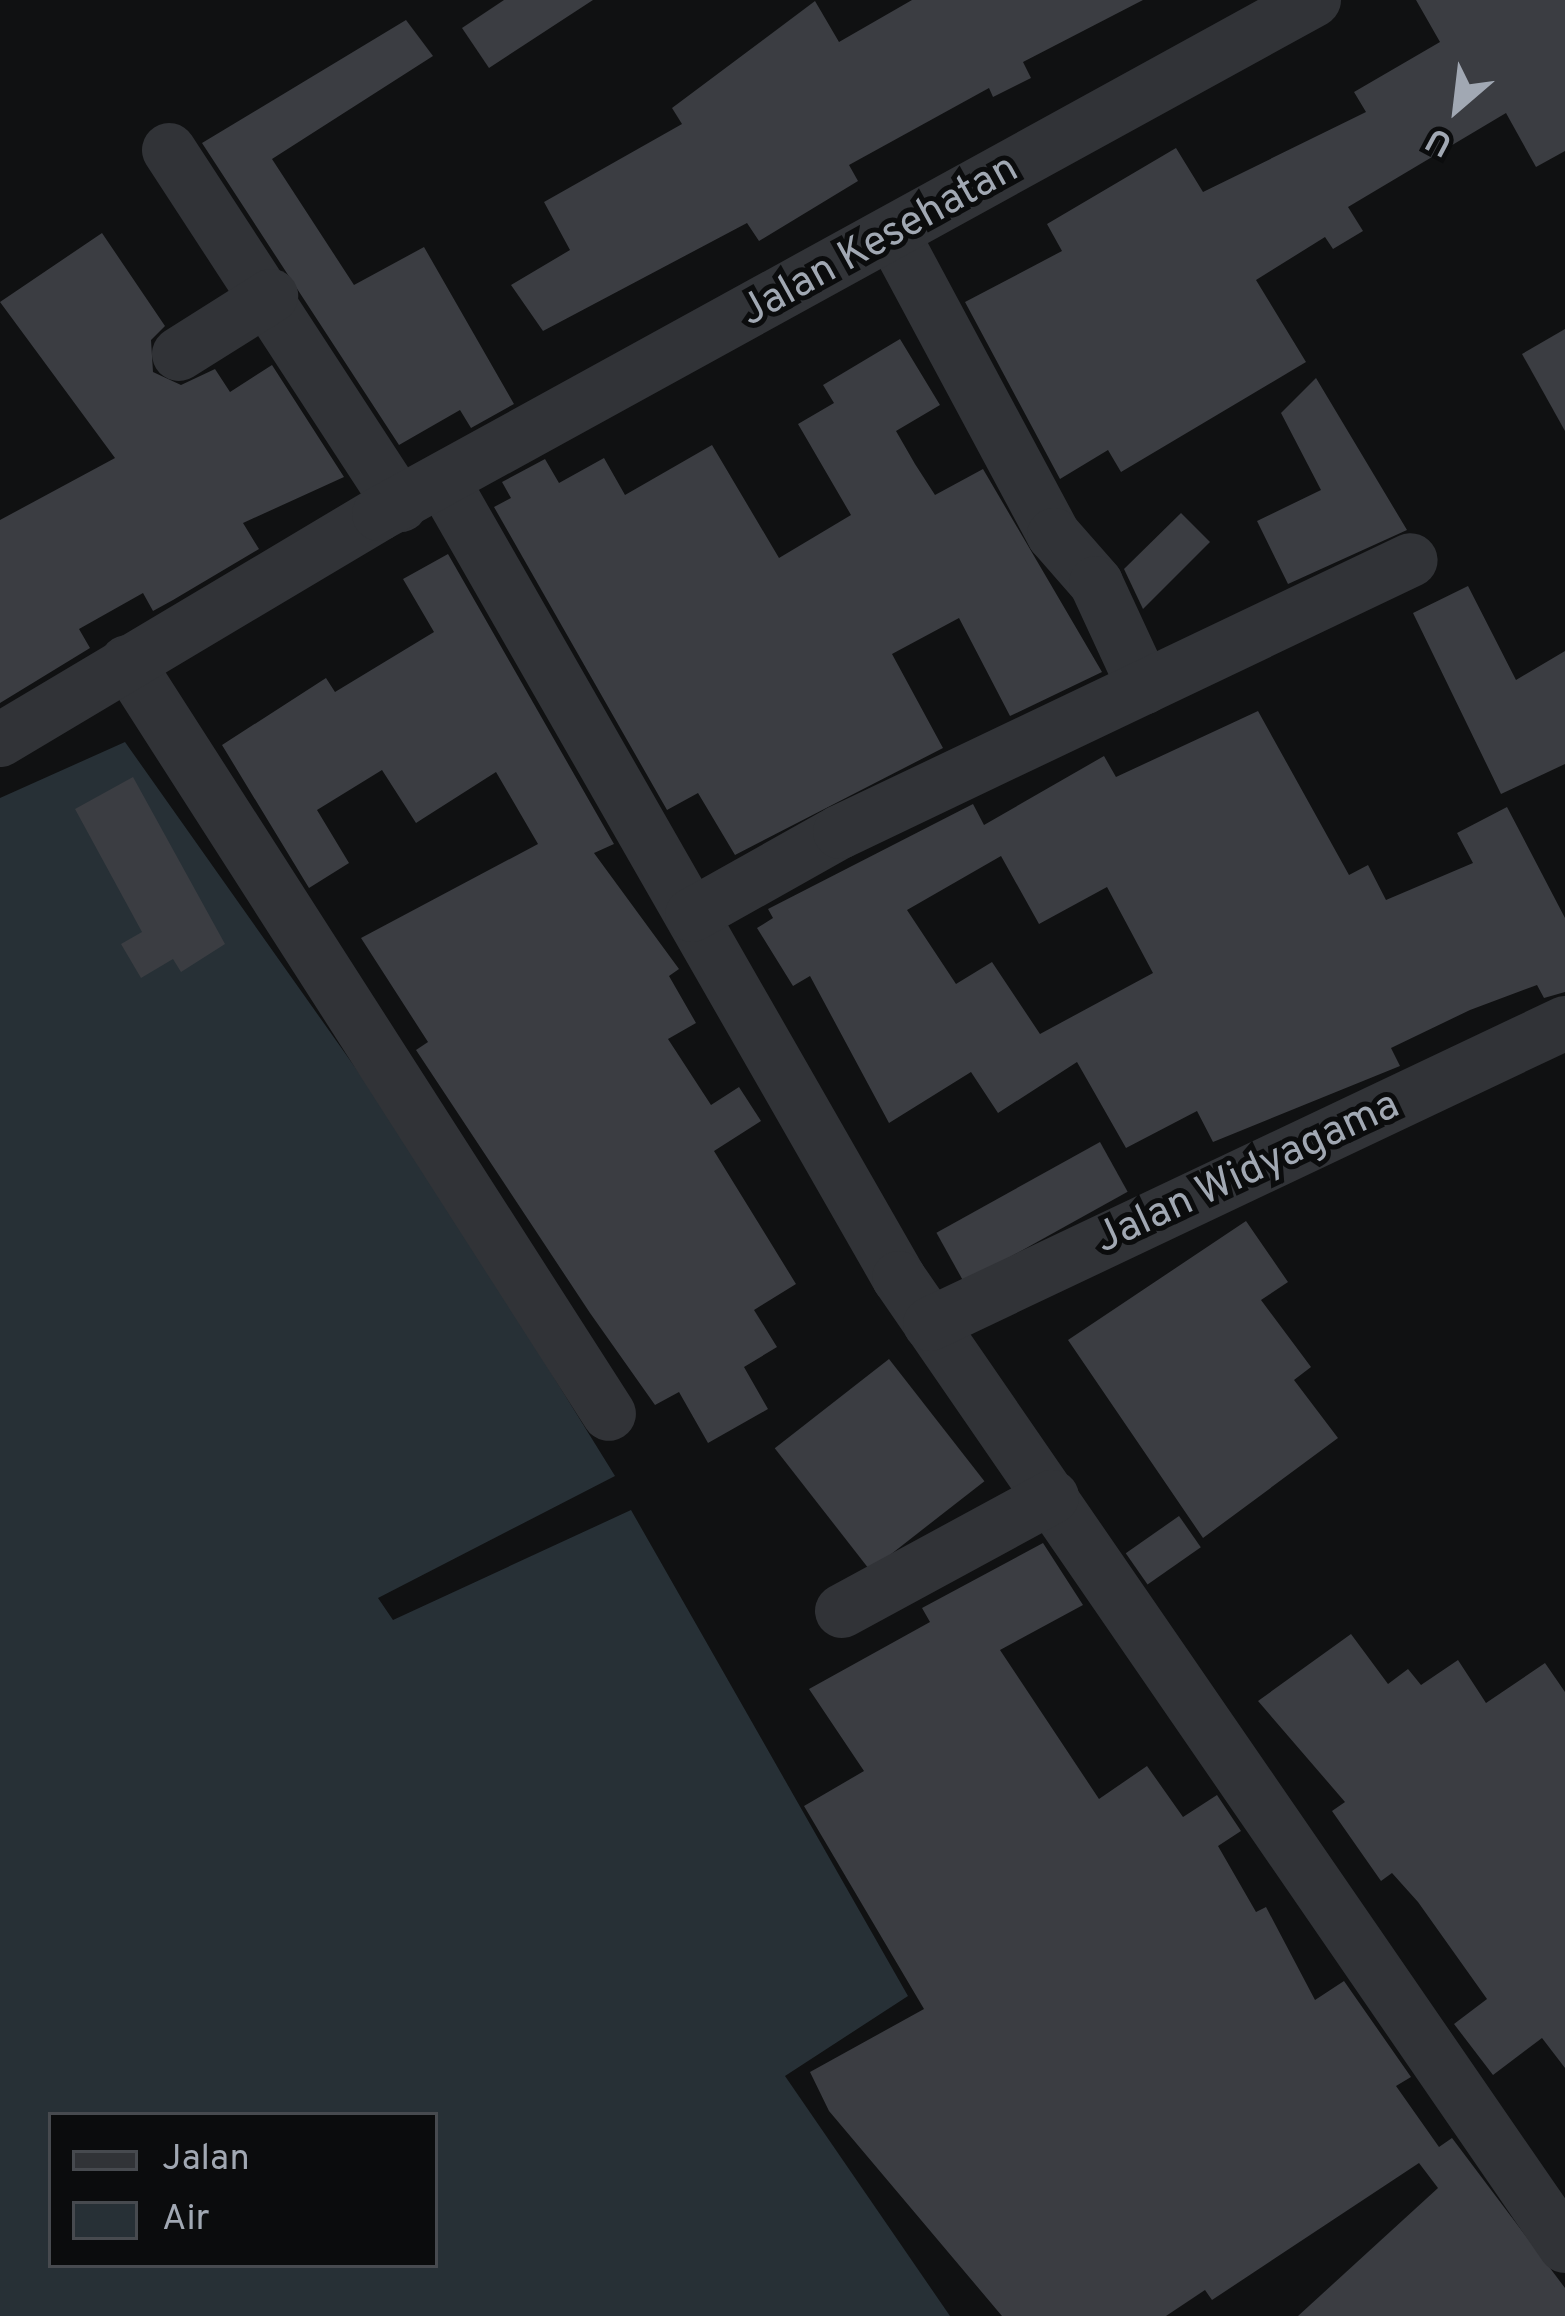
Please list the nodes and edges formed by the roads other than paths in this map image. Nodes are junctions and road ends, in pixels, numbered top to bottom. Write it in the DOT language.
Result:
graph roads {
  1 [pos="1314,0"];
  2 [pos="169,150"];
  3 [pos="893,235"];
  4 [pos="271,296"];
  5 [pos="178,354"];
  6 [pos="423,495"];
  7 [pos="1411,560"];
  8 [pos="127,662"];
  9 [pos="1144,687"];
  10 [pos="0,740"];
  11 [pos="692,915"];
  12 [pos="1565,1023"];
  13 [pos="930,1324"];
  14 [pos="609,1414"];
  15 [pos="1052,1497"];
  16 [pos="842,1611"];
  17 [pos="1565,2246"];
  1 -- 3 [label="street, Jalan Kesehatan"];
  2 -- 4 [label="street"];
  3 -- 6 [label="street, Jalan Kesehatan"];
  3 -- 9 [label="street"];
  4 -- 5 [label="street"];
  4 -- 6 [label="street"];
  6 -- 8 [label="street, Jalan Kesehatan"];
  6 -- 11 [label="street"];
  7 -- 9 [label="street"];
  8 -- 10 [label="street, Jalan Kesehatan"];
  8 -- 14 [label="street"];
  9 -- 11 [label="street"];
  11 -- 13 [label="street"];
  12 -- 13 [label="street, Jalan Widyagama"];
  13 -- 15 [label="street"];
  15 -- 16 [label="street"];
  15 -- 17 [label="street"];
}
